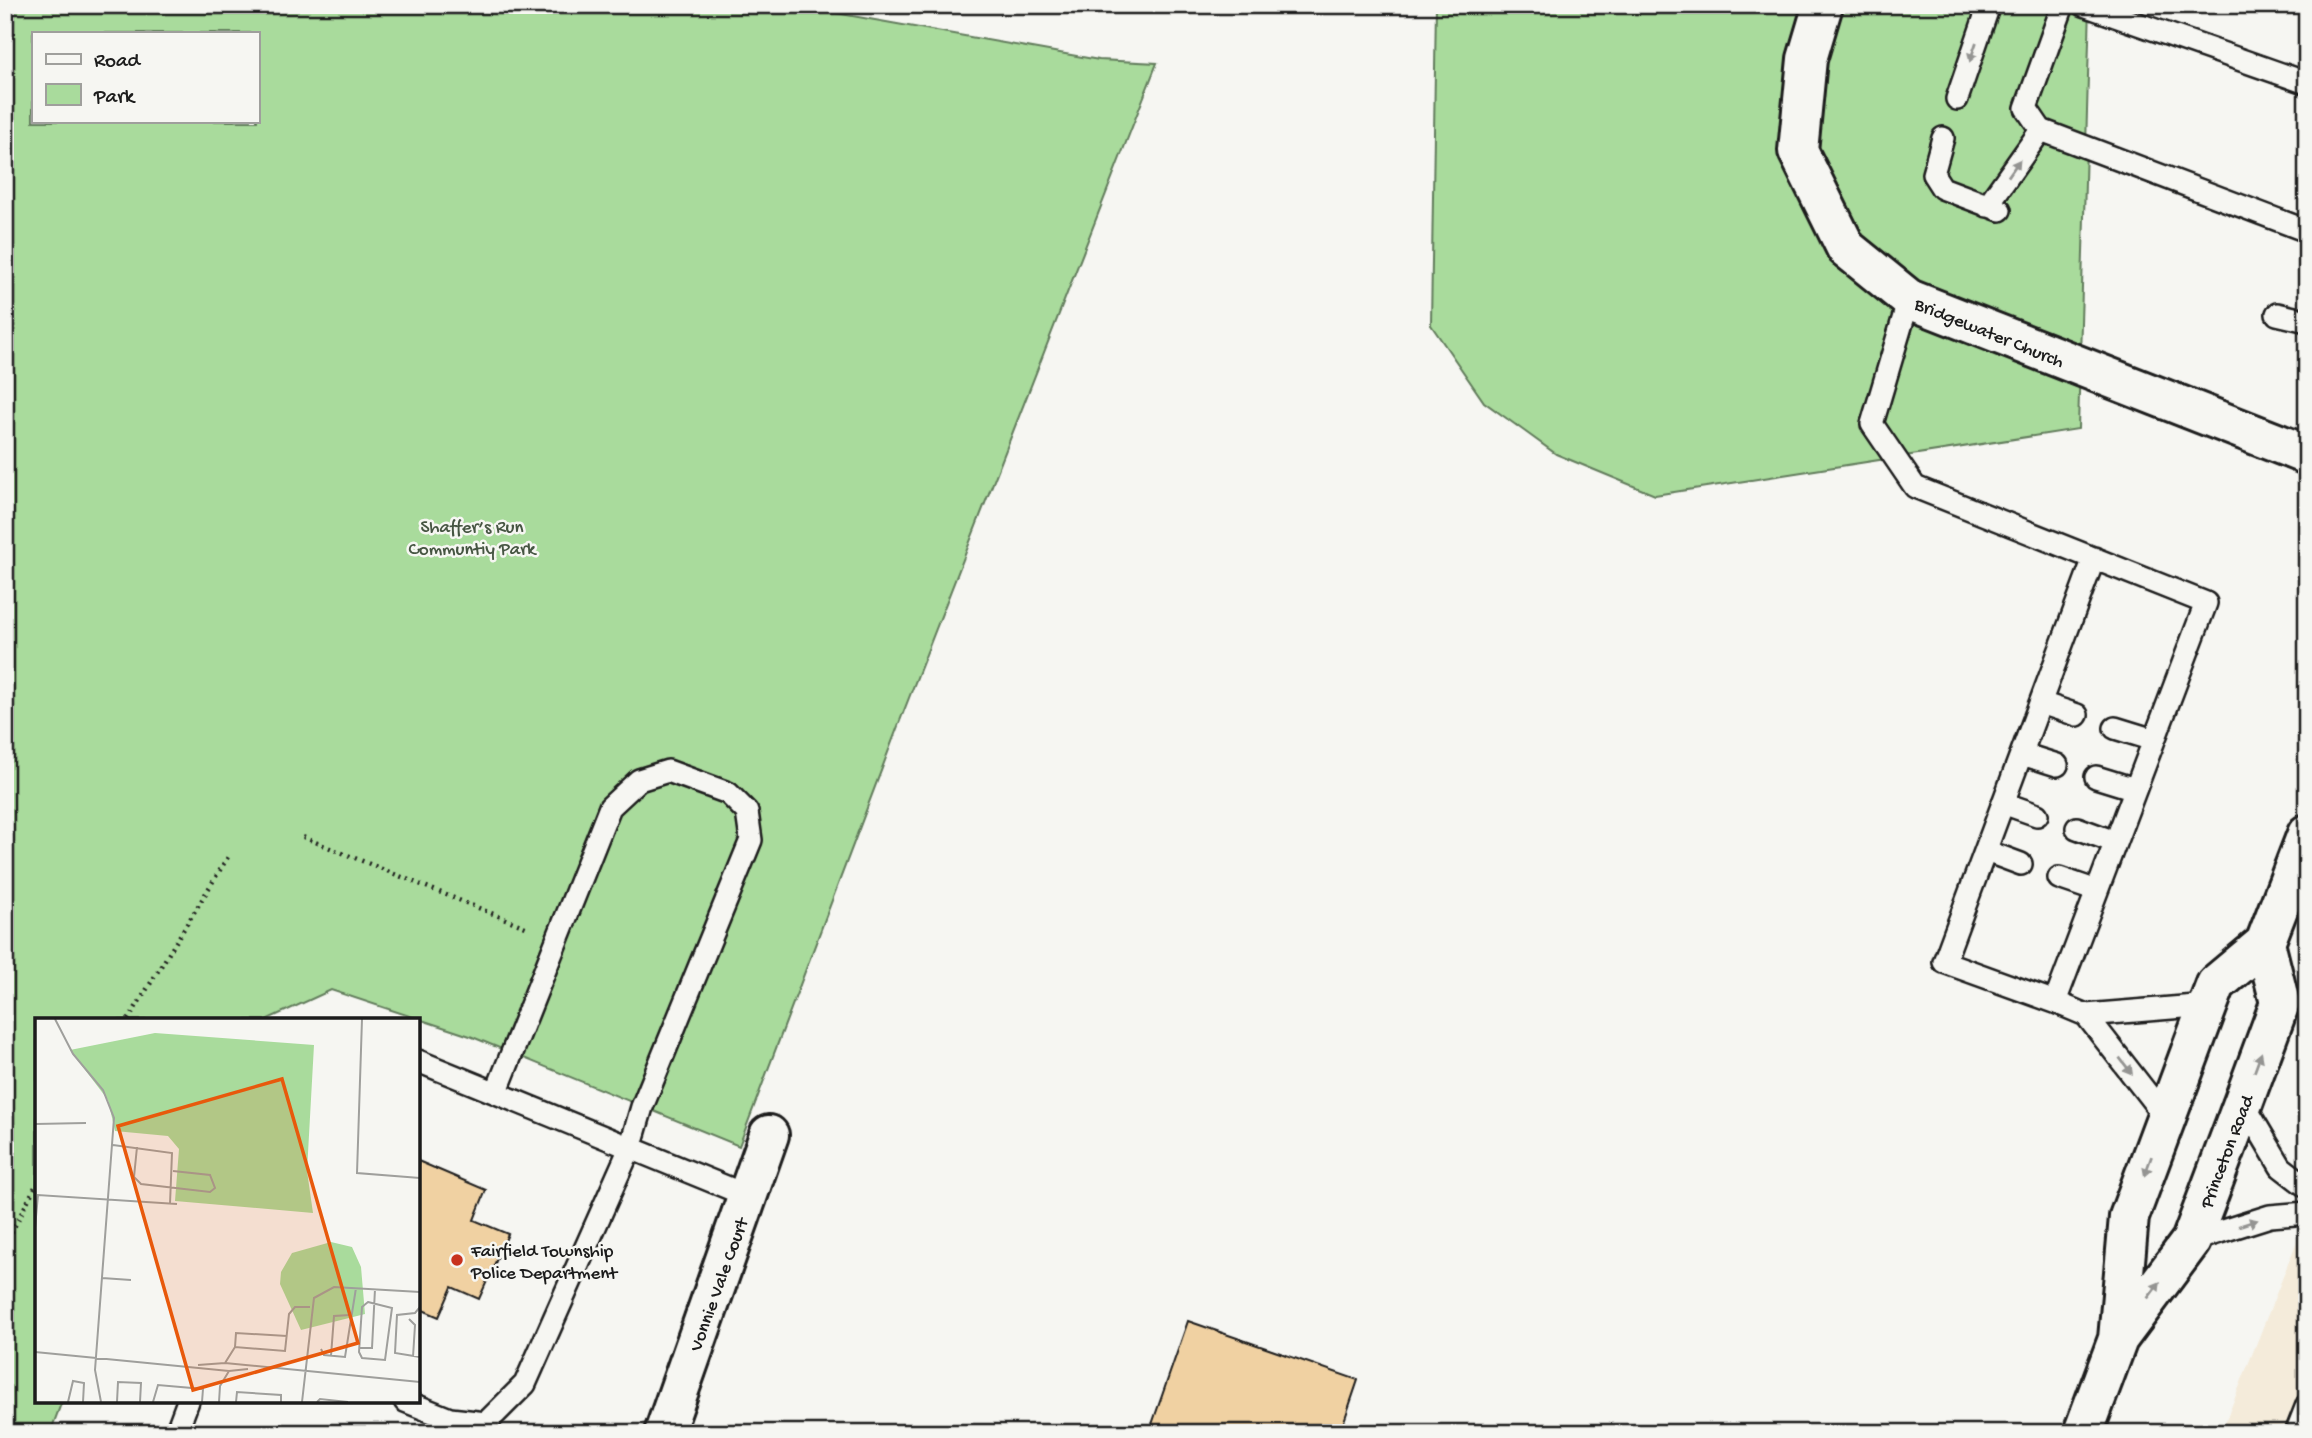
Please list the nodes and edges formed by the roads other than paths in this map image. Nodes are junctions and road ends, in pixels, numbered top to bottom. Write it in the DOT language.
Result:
graph roads {
  1 [pos="1823,5"];
  2 [pos="1989,5"];
  3 [pos="2063,5"];
  4 [pos="2084,5"];
  5 [pos="2307,83"];
  6 [pos="1957,99"];
  7 [pos="2041,130"];
  8 [pos="1943,138"];
  9 [pos="2307,231"];
  10 [pos="1909,299"];
  11 [pos="2277,314"];
  12 [pos="2307,321"];
  13 [pos="2307,455"];
  14 [pos="2094,558"];
  15 [pos="2041,703"];
  16 [pos="2077,715"];
  17 [pos="2115,727"];
  18 [pos="2154,740"];
  19 [pos="2022,754"];
  20 [pos="2057,765"];
  21 [pos="2096,777"];
  22 [pos="2135,789"];
  23 [pos="2003,803"];
  24 [pos="2037,815"];
  25 [pos="2077,828"];
  26 [pos="2307,834"];
  27 [pos="2115,842"];
  28 [pos="1986,851"];
  29 [pos="2021,864"];
  30 [pos="2059,878"];
  31 [pos="2097,891"];
  32 [pos="2265,943"];
  33 [pos="2055,1002"];
  34 [pos="2208,1005"];
  35 [pos="2086,1015"];
  36 [pos="420,1062"];
  37 [pos="496,1093"];
  38 [pos="2243,1103"];
  39 [pos="2166,1118"];
  40 [pos="769,1135"];
  41 [pos="630,1148"];
  42 [pos="2307,1187"];
  43 [pos="748,1196"];
  44 [pos="2307,1213"];
  45 [pos="2191,1241"];
  46 [pos="2118,1339"];
  47 [pos="187,1403"];
  48 [pos="410,1403"];
  49 [pos="2307,1405"];
  50 [pos="176,1433"];
  51 [pos="664,1433"];
  52 [pos="2082,1433"];
  53 [pos="2296,1433"];
  1 -- 10 [label="street, Bridgewater Church"];
  2 -- 6 [label="lane, one-way"];
  3 -- 7 [label="lane"];
  4 -- 5 [label="lane"];
  8 -- 7 [label="lane, one-way"];
  7 -- 9 [label="lane"];
  10 -- 13 [label="street, Bridgewater Church"];
  10 -- 14 [label="lane"];
  11 -- 12 [label="lane"];
  14 -- 15 [label="lane"];
  14 -- 18 [label="lane"];
  15 -- 16 [label="lane"];
  15 -- 19 [label="lane"];
  17 -- 18 [label="lane"];
  18 -- 22 [label="lane"];
  19 -- 20 [label="lane"];
  19 -- 23 [label="lane"];
  21 -- 22 [label="lane"];
  22 -- 27 [label="lane"];
  23 -- 24 [label="lane"];
  23 -- 28 [label="lane"];
  25 -- 27 [label="lane"];
  26 -- 32 [label="street, Princeton Road"];
  27 -- 31 [label="lane"];
  28 -- 29 [label="lane"];
  28 -- 33 [label="lane"];
  30 -- 31 [label="lane"];
  31 -- 33 [label="lane"];
  32 -- 34 [label="street, Princeton Road"];
  38 -- 32 [label="street, Princeton Road, one-way"];
  33 -- 35 [label="lane"];
  34 -- 35 [label="lane"];
  34 -- 39 [label="street, Princeton Road"];
  35 -- 39 [label="lane, one-way"];
  36 -- 37 [label="lane"];
  37 -- 41 [label="lane"];
  37 -- 41 [label="lane"];
  38 -- 42 [label="lane"];
  38 -- 45 [label="street, Princeton Road"];
  39 -- 46 [label="street, Princeton Road, one-way"];
  40 -- 43 [label="street, Vonnie Vale Court"];
  41 -- 43 [label="lane"];
  41 -- 48 [label="lane"];
  43 -- 51 [label="street, Vonnie Vale Court"];
  45 -- 44 [label="lane, one-way"];
  46 -- 45 [label="street, Princeton Road, one-way"];
  46 -- 52 [label="street, Princeton Road"];
  47 -- 50 [label="lane"];
  49 -- 53 [label="lane"];
}
